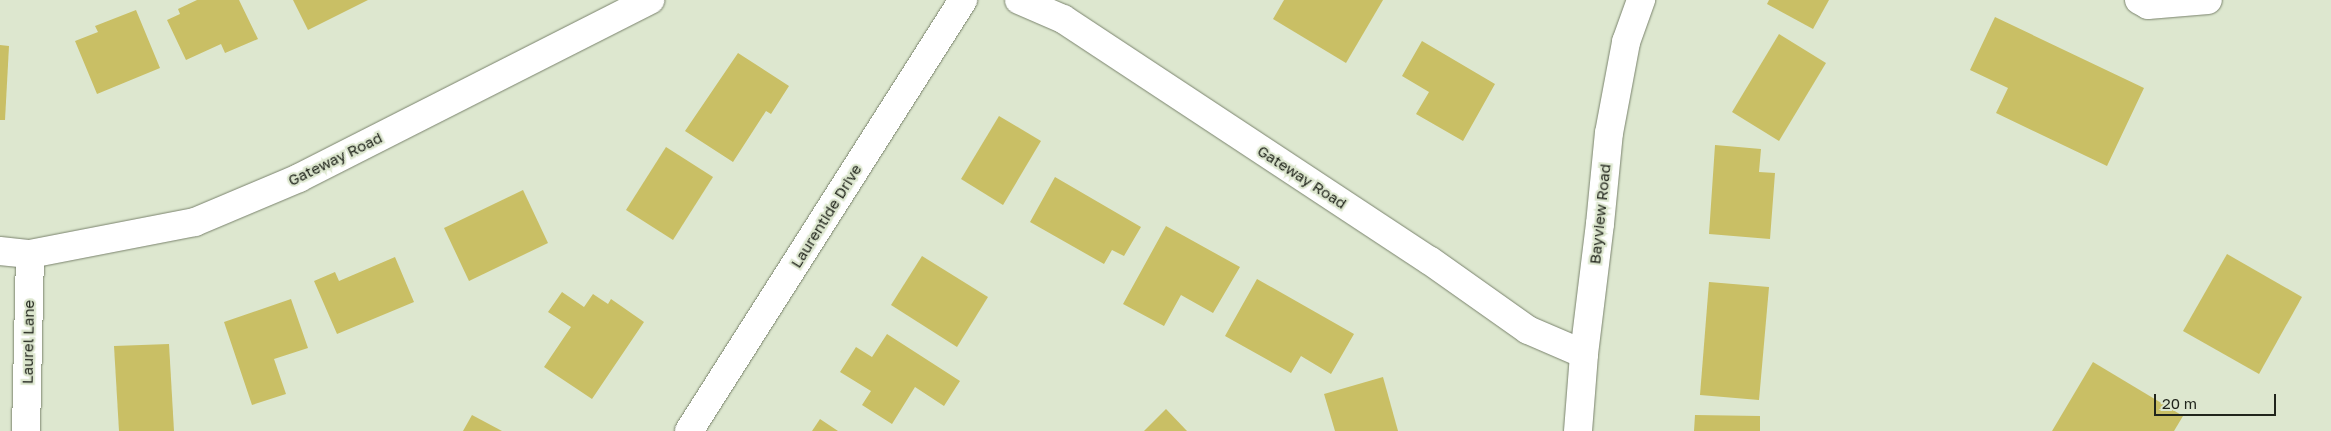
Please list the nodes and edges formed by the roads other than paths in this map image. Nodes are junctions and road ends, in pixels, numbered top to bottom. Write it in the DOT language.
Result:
graph roads {
  1 [pos="650,0"];
  2 [pos="964,0"];
  3 [pos="1019,0"];
  4 [pos="1641,0"];
  5 [pos="2139,0"];
  6 [pos="2208,0"];
  7 [pos="0,252"];
  8 [pos="30,254"];
  9 [pos="1584,354"];
  10 [pos="26,431"];
  11 [pos="689,431"];
  12 [pos="1578,431"];
  1 -- 8 [label="street, Gateway Road"];
  2 -- 11 [label="street, Laurentide Drive"];
  3 -- 9 [label="street, Gateway Road"];
  4 -- 9 [label="street, Bayview Road"];
  5 -- 6 [label="street"];
  7 -- 8 [label="street, Gateway Road"];
  8 -- 10 [label="street, Laurel Lane"];
  9 -- 12 [label="street, Bayview Road"];
}
